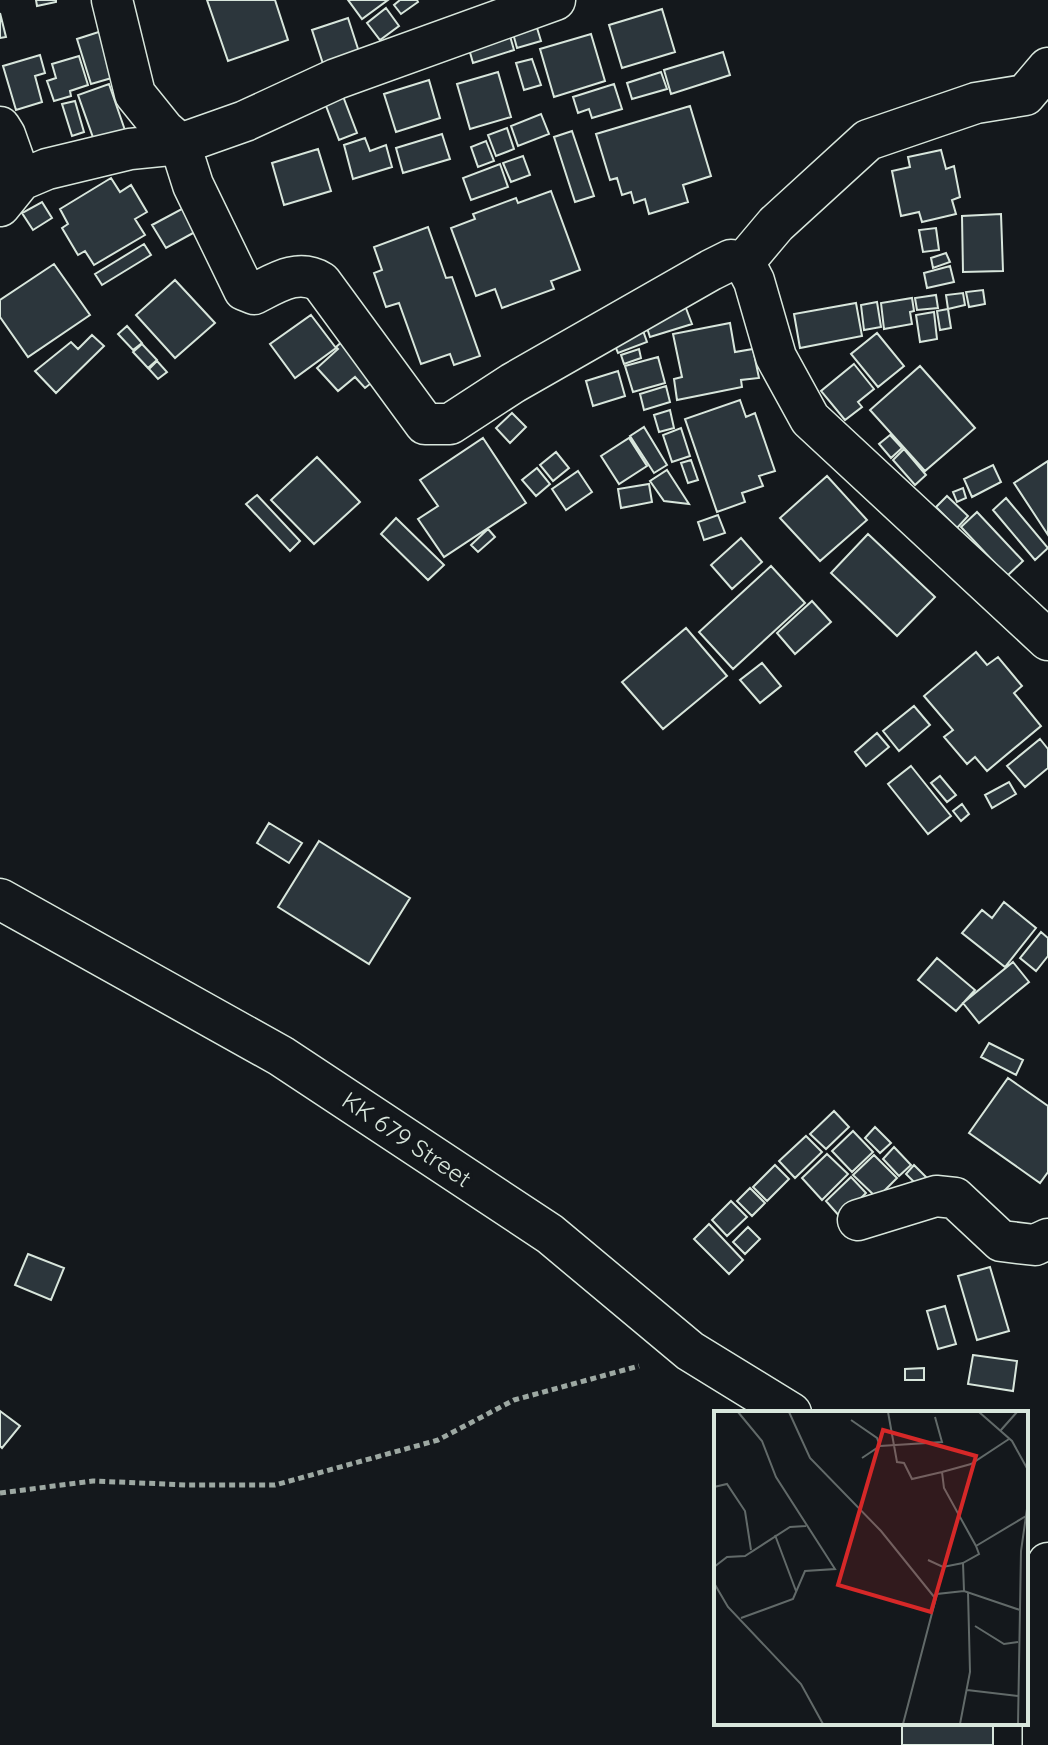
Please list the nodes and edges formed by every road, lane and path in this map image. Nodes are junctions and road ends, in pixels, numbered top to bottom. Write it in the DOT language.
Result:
graph roads {
  1 [pos="112,0"];
  2 [pos="555,0"];
  3 [pos="1048,68"];
  4 [pos="0,127"];
  5 [pos="180,144"];
  6 [pos="10,193"];
  7 [pos="744,262"];
  8 [pos="1048,640"];
  9 [pos="0,899"];
  10 [pos="858,1220"];
  11 [pos="1048,1239"];
  12 [pos="690,1351"];
  13 [pos="788,1411"];
  14 [pos="0,1493"];
  15 [pos="1039,1577"];
  16 [pos="1043,1745"];
  1 -- 5 [label="street"];
  2 -- 5 [label="street"];
  3 -- 7 [label="street"];
  4 -- 6 [label="street"];
  5 -- 6 [label="street"];
  5 -- 7 [label="street"];
  7 -- 8 [label="street"];
  9 -- 12 [label="street, KK 679 Street"];
  10 -- 11 [label="street"];
  12 -- 13 [label="street, KK 679 Street"];
  12 -- 14 [label="path"];
  15 -- 16 [label="street"];
}
